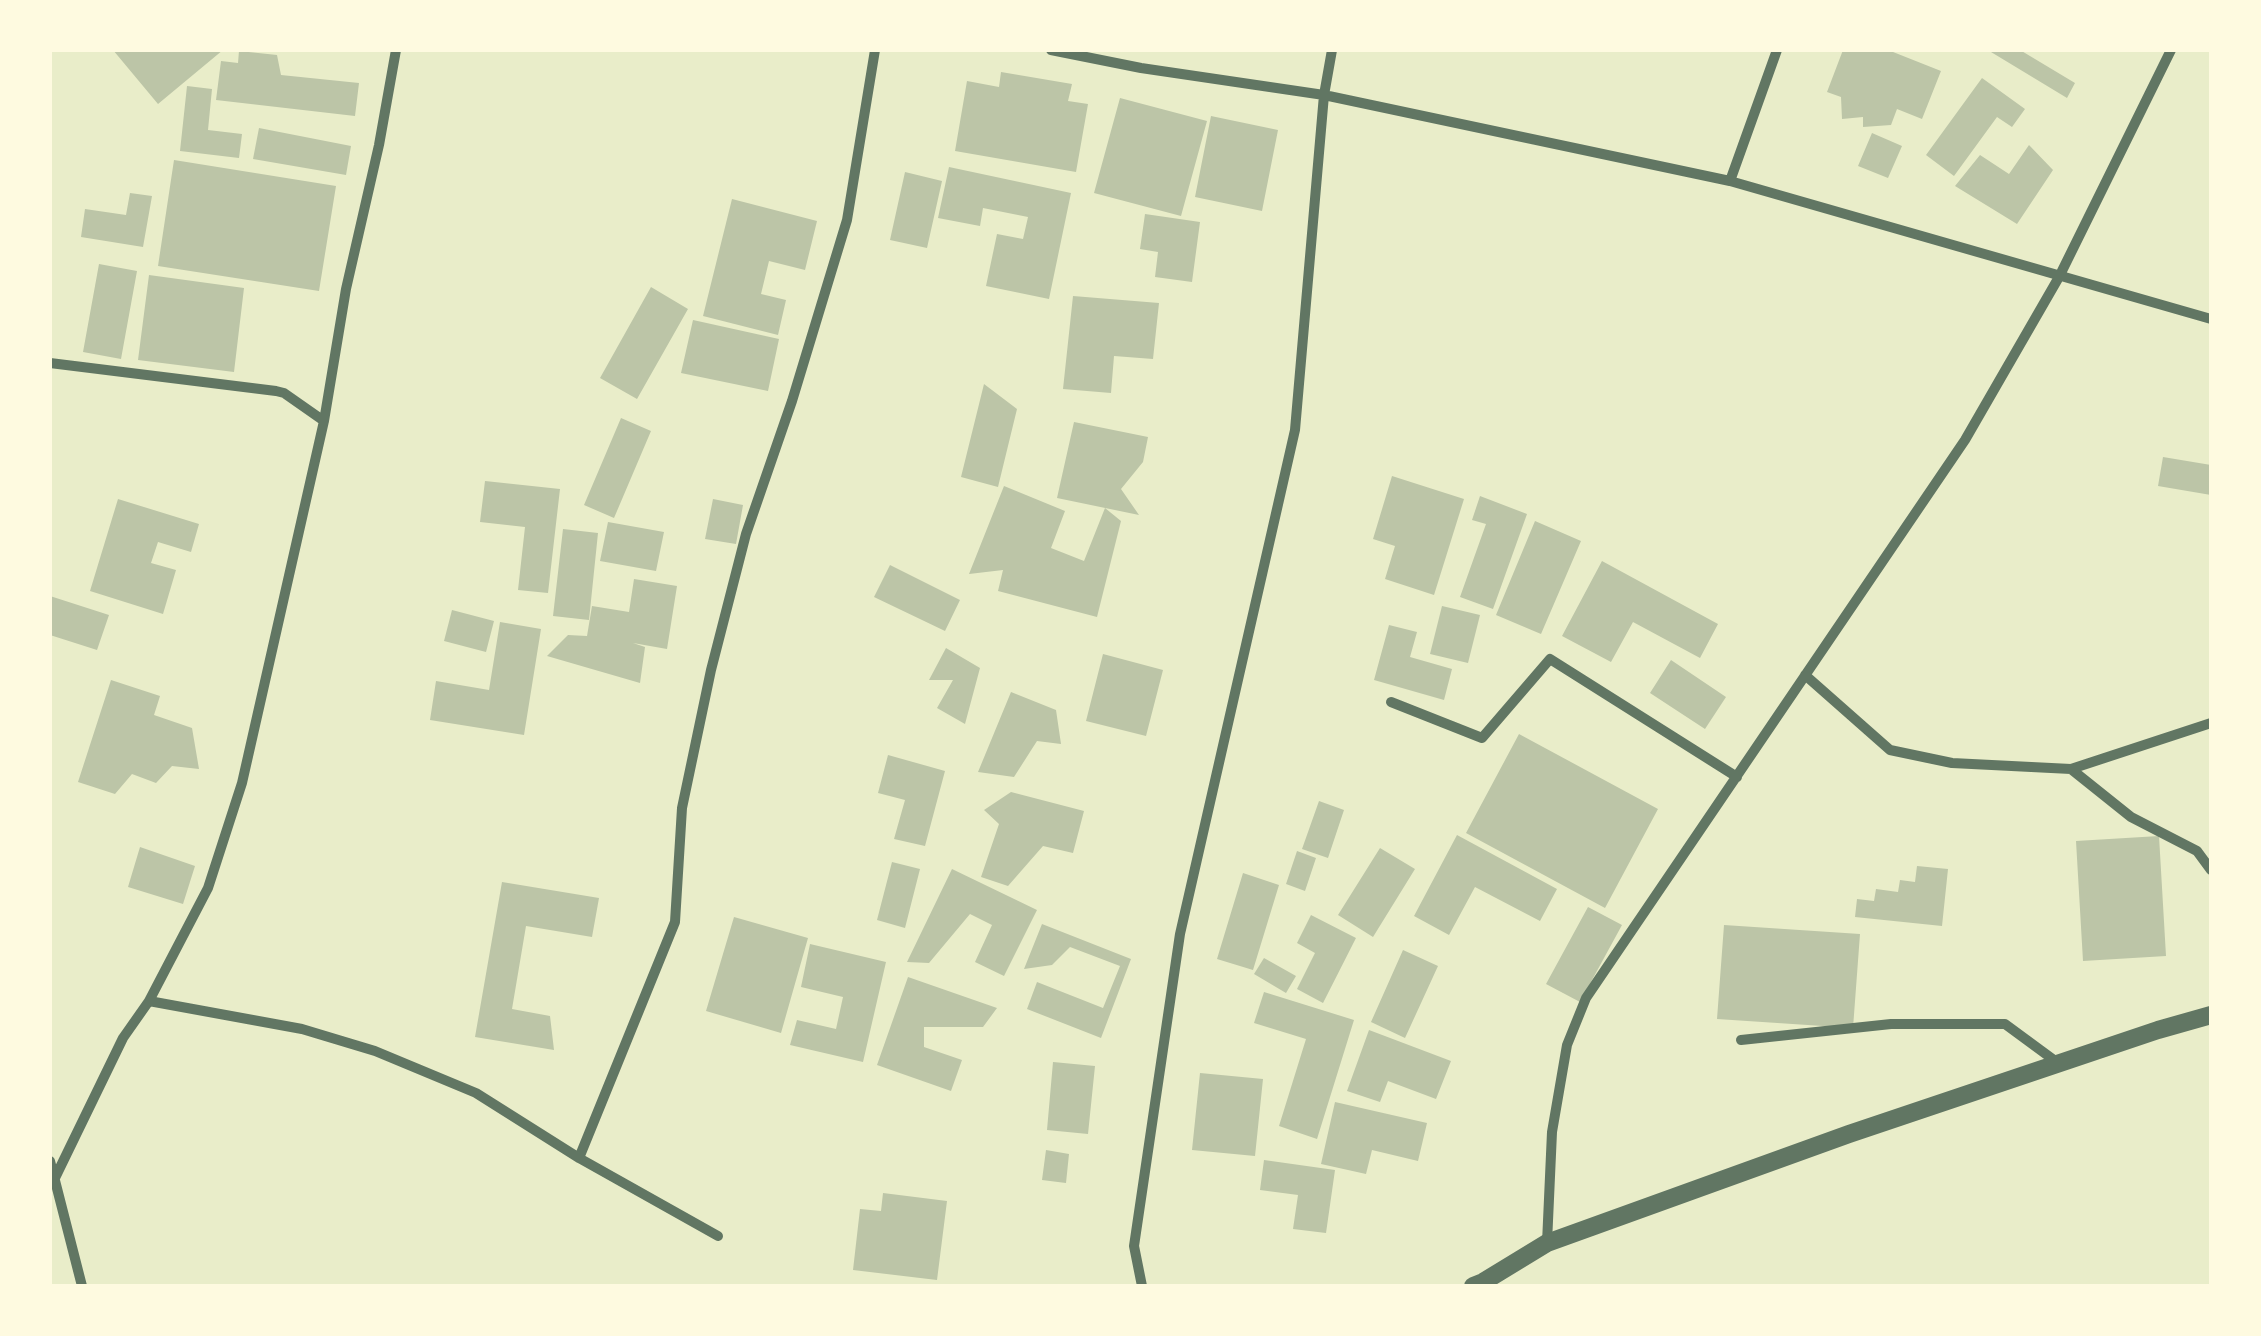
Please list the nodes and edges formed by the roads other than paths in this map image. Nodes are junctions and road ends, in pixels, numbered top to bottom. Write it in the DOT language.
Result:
graph roads {
  1 [pos="396,50"];
  2 [pos="875,50"];
  3 [pos="1051,50"];
  4 [pos="1332,50"];
  5 [pos="1777,50"];
  6 [pos="2171,50"];
  7 [pos="1324,94"];
  8 [pos="1730,181"];
  9 [pos="2059,277"];
  10 [pos="2211,319"];
  11 [pos="50,363"];
  12 [pos="324,420"];
  13 [pos="1805,675"];
  14 [pos="1391,702"];
  15 [pos="2211,723"];
  16 [pos="2071,769"];
  17 [pos="1736,776"];
  18 [pos="2211,870"];
  19 [pos="149,1002"];
  20 [pos="2211,1014"];
  21 [pos="1742,1040"];
  22 [pos="2059,1063"];
  23 [pos="579,1158"];
  24 [pos="50,1161"];
  25 [pos="54,1180"];
  26 [pos="718,1236"];
  27 [pos="1547,1243"];
  28 [pos="82,1286"];
  29 [pos="1142,1286"];
  30 [pos="1472,1286"];
  1 -- 12 [label="street"];
  2 -- 23 [label="street"];
  3 -- 7 [label="street"];
  4 -- 7 [label="street"];
  5 -- 8 [label="street"];
  6 -- 9 [label="street"];
  7 -- 8 [label="street"];
  7 -- 29 [label="street"];
  8 -- 9 [label="street"];
  9 -- 10 [label="street"];
  9 -- 13 [label="street"];
  11 -- 12 [label="street"];
  12 -- 19 [label="street"];
  13 -- 16 [label="street"];
  13 -- 17 [label="street"];
  14 -- 17 [label="street"];
  15 -- 16 [label="street"];
  16 -- 18 [label="street"];
  17 -- 27 [label="street"];
  19 -- 23 [label="street"];
  19 -- 25 [label="street"];
  20 -- 22 [label="street"];
  21 -- 22 [label="street"];
  22 -- 27 [label="street"];
  23 -- 26 [label="street"];
  24 -- 25 [label="street"];
  25 -- 28 [label="street"];
  27 -- 30 [label="street"];
}
